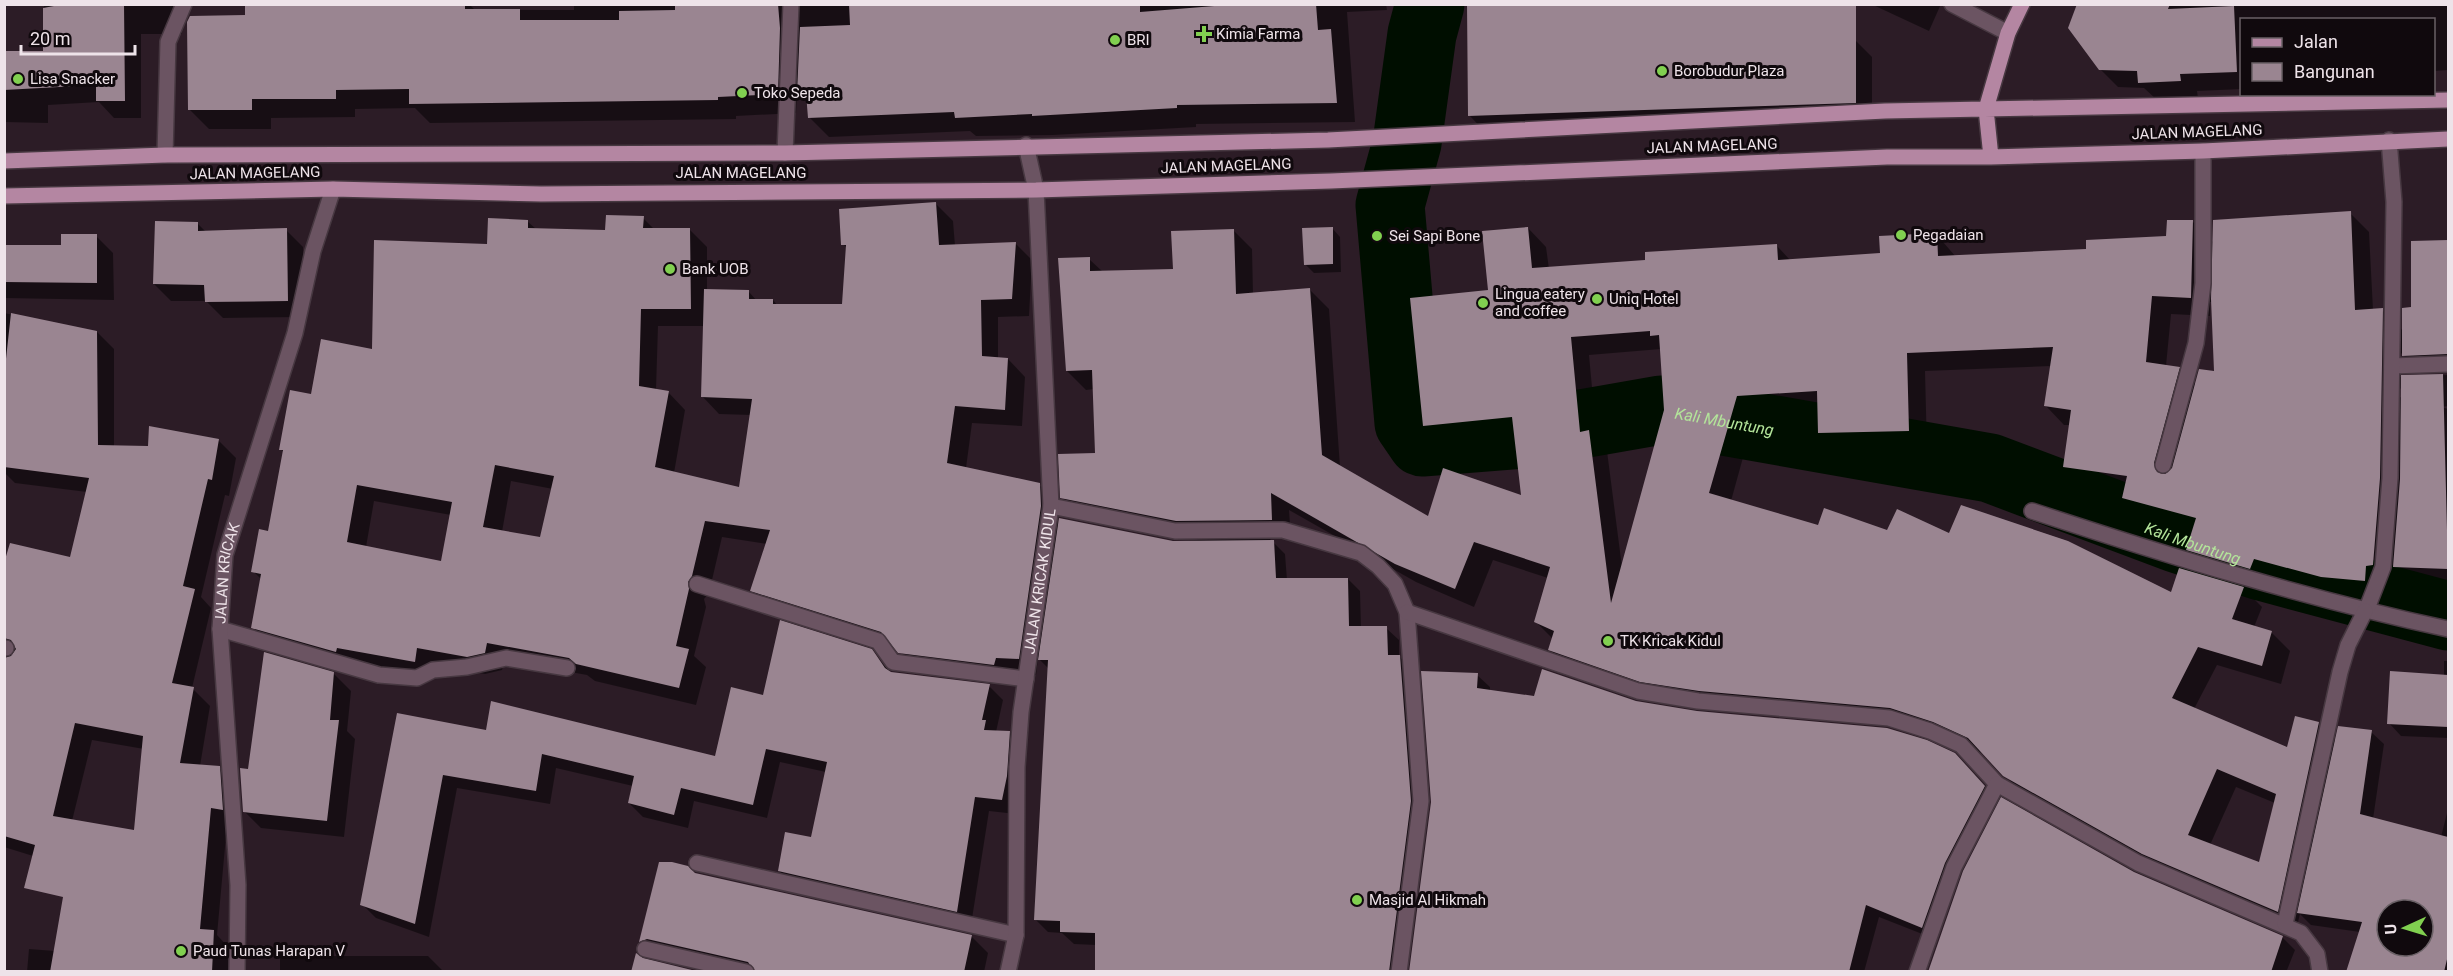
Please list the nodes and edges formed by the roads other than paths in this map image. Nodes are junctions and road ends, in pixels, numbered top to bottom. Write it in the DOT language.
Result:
graph roads {
  1 [pos="184,4"];
  2 [pos="791,4"];
  3 [pos="1952,4"];
  4 [pos="2022,4"];
  5 [pos="2008,33"];
  6 [pos="2448,100"];
  7 [pos="1986,109"];
  8 [pos="2448,139"];
  9 [pos="2389,140"];
  10 [pos="1026,145"];
  11 [pos="2203,151"];
  12 [pos="785,153"];
  13 [pos="165,155"];
  14 [pos="1991,157"];
  15 [pos="4,160"];
  16 [pos="333,189"];
  17 [pos="1036,190"];
  18 [pos="4,196"];
  19 [pos="2448,364"];
  20 [pos="2392,366"];
  21 [pos="2163,465"];
  22 [pos="1051,506"];
  23 [pos="2032,512"];
  24 [pos="697,584"];
  25 [pos="2366,609"];
  26 [pos="1407,612"];
  27 [pos="220,629"];
  28 [pos="2448,629"];
  29 [pos="567,668"];
  30 [pos="1026,679"];
  31 [pos="1996,784"];
  32 [pos="697,863"];
  33 [pos="2285,924"];
  34 [pos="1016,935"];
  35 [pos="645,949"];
  36 [pos="237,972"];
  37 [pos="746,972"];
  38 [pos="1008,972"];
  39 [pos="1399,972"];
  40 [pos="1917,972"];
  41 [pos="2319,972"];
  1 -- 13 [label="street"];
  2 -- 12 [label="street"];
  3 -- 5 [label="street"];
  4 -- 5 [label="main road"];
  5 -- 7 [label="main road"];
  6 -- 7 [label="main road, JALAN MAGELANG"];
  7 -- 10 [label="main road, JALAN MAGELANG"];
  7 -- 14 [label="main road"];
  8 -- 9 [label="main road, JALAN MAGELANG"];
  9 -- 11 [label="main road, JALAN MAGELANG"];
  9 -- 20 [label="street"];
  10 -- 12 [label="main road, JALAN MAGELANG"];
  10 -- 17 [label="street, JALAN KRICAK KIDUL"];
  11 -- 14 [label="main road, JALAN MAGELANG"];
  11 -- 21 [label="street"];
  12 -- 13 [label="main road, JALAN MAGELANG"];
  13 -- 15 [label="main road, JALAN MAGELANG"];
  14 -- 17 [label="main road, JALAN MAGELANG"];
  16 -- 17 [label="main road, JALAN MAGELANG"];
  16 -- 18 [label="main road, JALAN MAGELANG"];
  16 -- 27 [label="street, JALAN KRICAK"];
  17 -- 22 [label="street, JALAN KRICAK KIDUL"];
  19 -- 20 [label="street"];
  20 -- 25 [label="street"];
  22 -- 26 [label="street"];
  22 -- 30 [label="street, JALAN KRICAK KIDUL"];
  23 -- 25 [label="street"];
  24 -- 30 [label="street"];
  25 -- 28 [label="street"];
  25 -- 33 [label="street"];
  26 -- 31 [label="street"];
  26 -- 39 [label="street"];
  27 -- 29 [label="street"];
  27 -- 36 [label="street, JALAN KRICAK"];
  30 -- 34 [label="street, JALAN KRICAK KIDUL"];
  31 -- 33 [label="street"];
  31 -- 40 [label="street"];
  32 -- 34 [label="street"];
  33 -- 41 [label="street"];
  34 -- 38 [label="street, JALAN KRICAK KIDUL"];
  35 -- 37 [label="street"];
}
